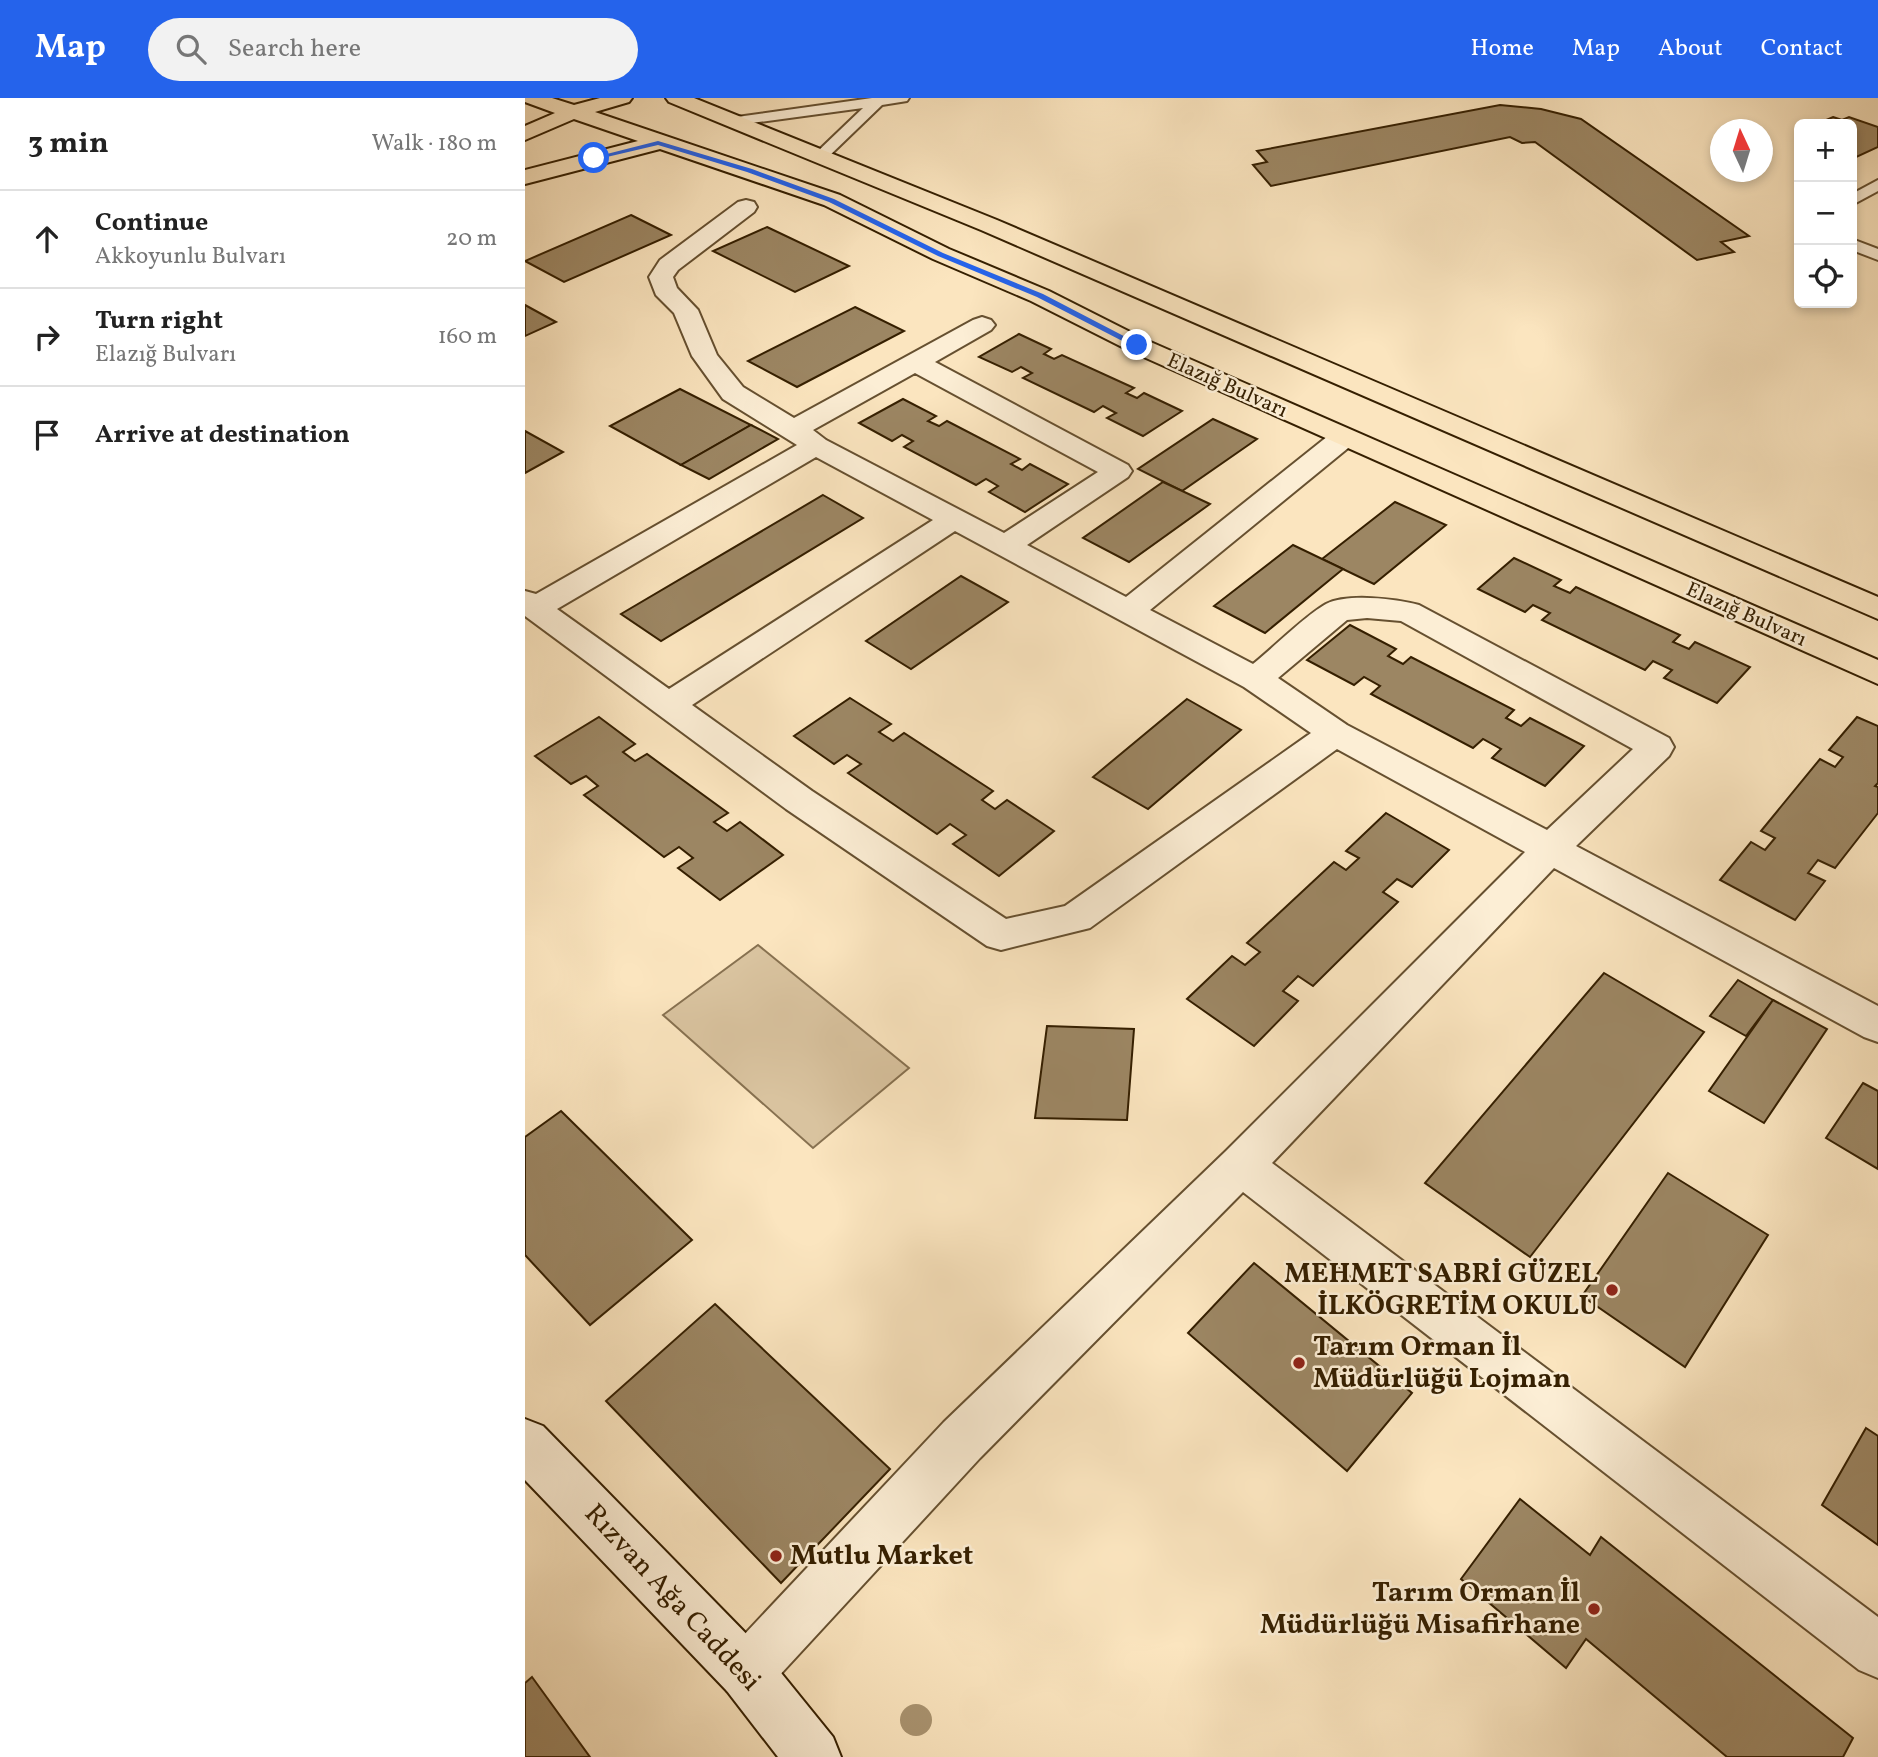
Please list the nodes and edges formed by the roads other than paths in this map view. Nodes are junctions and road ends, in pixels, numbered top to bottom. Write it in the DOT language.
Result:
graph roads {
  1 [pos="533,98"];
  2 [pos="622,98"];
  3 [pos="676,98"];
  4 [pos="902,98"];
  5 [pos="877,102"];
  6 [pos="571,113"];
  7 [pos="737,121"];
  8 [pos="525,134"];
  9 [pos="658,143"];
  10 [pos="822,155"];
  11 [pos="525,177"];
  12 [pos="1878,185"];
  13 [pos="1857,197"];
  14 [pos="746,208"];
  15 [pos="1854,245"];
  16 [pos="1878,255"];
  17 [pos="982,325"];
  18 [pos="915,362"];
  19 [pos="805,437"];
  20 [pos="1343,438"];
  21 [pos="954,519"];
  22 [pos="1005,546"];
  23 [pos="1878,609"];
  24 [pos="1128,611"];
  25 [pos="534,615"];
  26 [pos="1878,673"];
  27 [pos="1256,679"];
  28 [pos="670,704"];
  29 [pos="1335,733"];
  30 [pos="1550,849"];
  31 [pos="1877,1022"];
  32 [pos="1241,1165"];
  33 [pos="525,1444"];
  34 [pos="1878,1651"];
  35 [pos="746,1672"];
  36 [pos="813,1757"];
  1 -- 6 [label="main road, Elazığ Bulvarı"];
  2 -- 6 [label="main road"];
  3 -- 7 [label="main road"];
  4 -- 5 [label="lane"];
  5 -- 7 [label="lane"];
  5 -- 10 [label="lane"];
  6 -- 8 [label="main road"];
  6 -- 9 [label="main road, Elazığ Bulvarı"];
  7 -- 9 [label="main road"];
  7 -- 10 [label="main road"];
  9 -- 11 [label="main road"];
  9 -- 20 [label="main road, Elazığ Bulvarı"];
  10 -- 23 [label="main road"];
  12 -- 13 [label="lane"];
  14 -- 19 [label="street"];
  15 -- 16 [label="lane"];
  17 -- 18 [label="street"];
  18 -- 19 [label="street"];
  18 -- 22 [label="street"];
  19 -- 21 [label="street"];
  19 -- 25 [label="street"];
  20 -- 24 [label="street"];
  20 -- 26 [label="main road, Elazığ Bulvarı"];
  21 -- 22 [label="street"];
  21 -- 28 [label="street"];
  22 -- 24 [label="street"];
  24 -- 27 [label="street"];
  25 -- 28 [label="street"];
  27 -- 29 [label="street"];
  27 -- 30 [label="street"];
  28 -- 29 [label="street"];
  29 -- 30 [label="street"];
  30 -- 31 [label="street"];
  30 -- 32 [label="street"];
  32 -- 34 [label="street"];
  32 -- 35 [label="street"];
  33 -- 35 [label="street, Rızvan Ağa Caddesi"];
  35 -- 36 [label="street, Rızvan Ağa Caddesi"];
}
